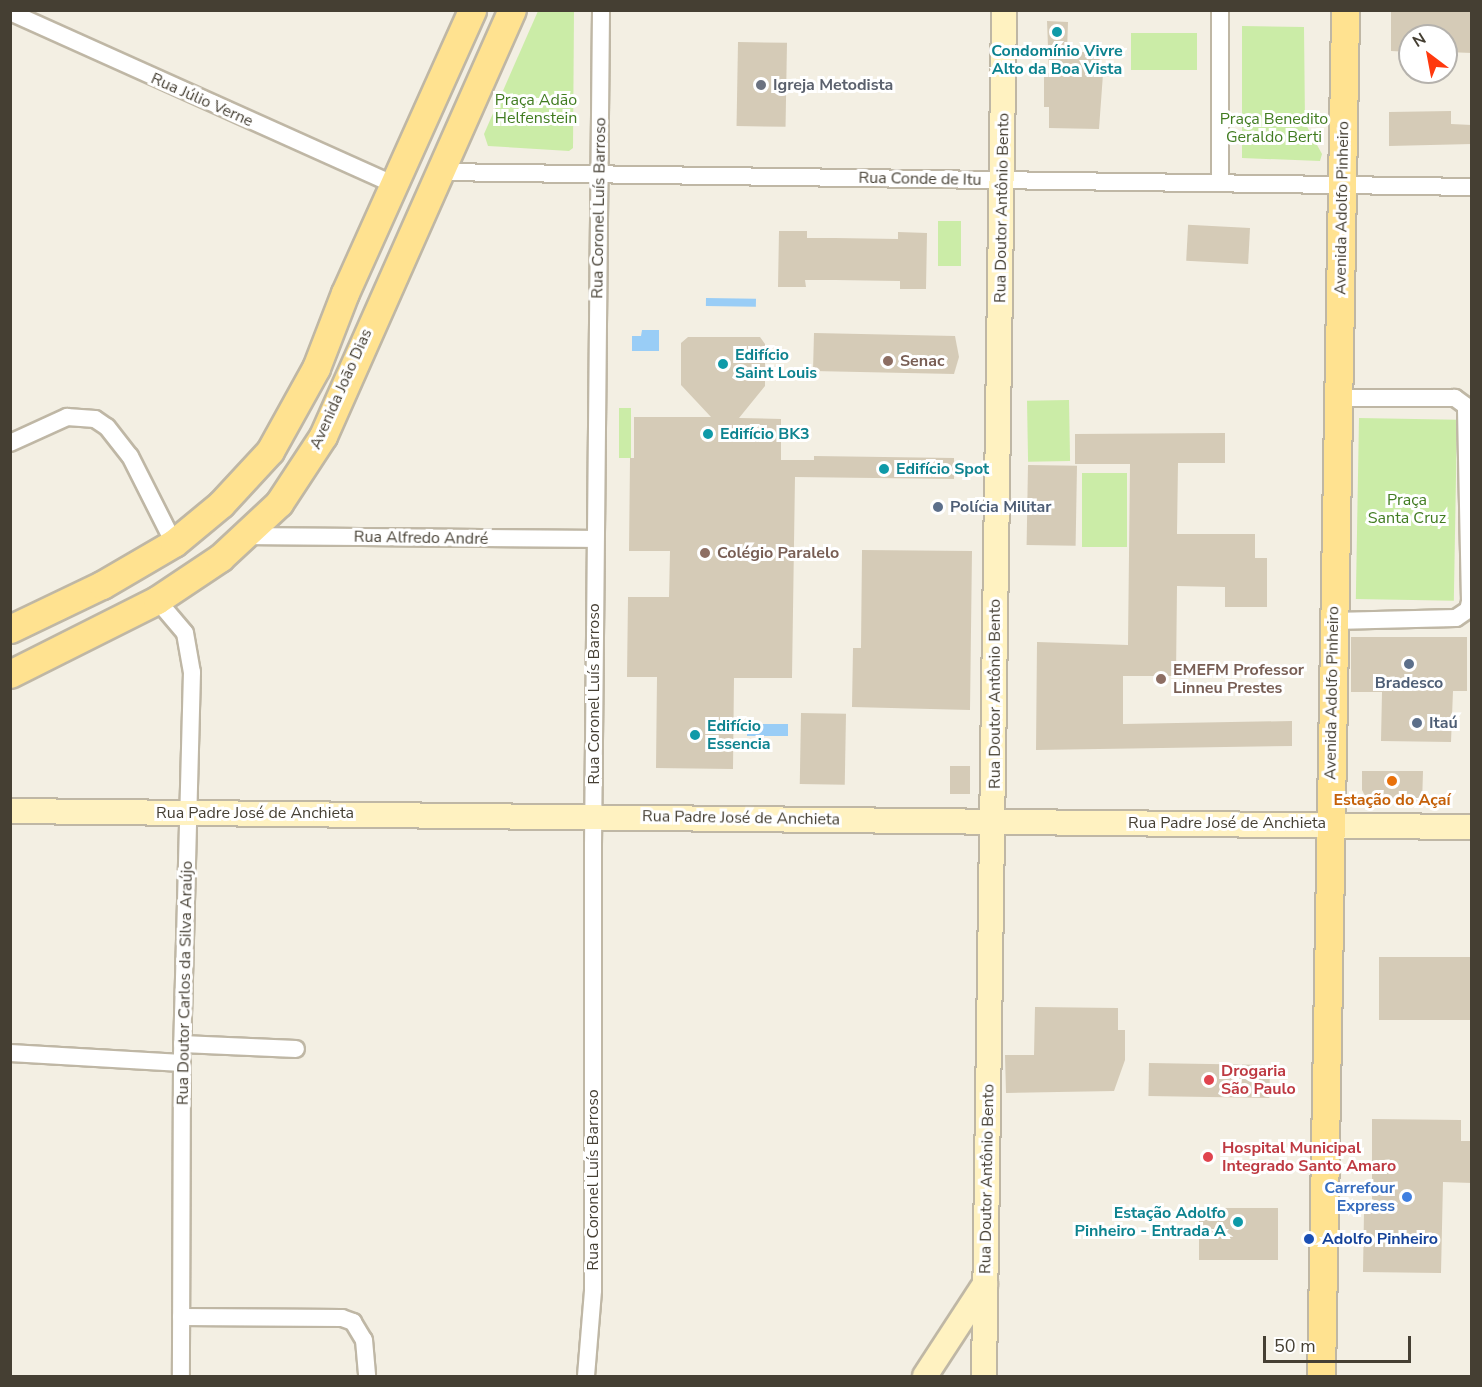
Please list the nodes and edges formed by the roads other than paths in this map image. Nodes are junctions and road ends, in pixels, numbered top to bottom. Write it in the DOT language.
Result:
graph roads {
  1 [pos="472,10"];
  2 [pos="512,10"];
  3 [pos="601,10"];
  4 [pos="1004,10"];
  5 [pos="1220,10"];
  6 [pos="1345,10"];
  7 [pos="10,12"];
  8 [pos="440,172"];
  9 [pos="599,175"];
  10 [pos="1003,180"];
  11 [pos="1220,183"];
  12 [pos="395,185"];
  13 [pos="1343,185"];
  14 [pos="1472,187"];
  15 [pos="1338,398"];
  16 [pos="10,443"];
  17 [pos="248,536"];
  18 [pos="595,539"];
  19 [pos="174,543"];
  20 [pos="157,600"];
  21 [pos="1334,621"];
  22 [pos="10,629"];
  23 [pos="10,674"];
  24 [pos="10,811"];
  25 [pos="190,813"];
  26 [pos="593,814"];
  27 [pos="994,822"];
  28 [pos="1329,824"];
  29 [pos="1472,826"];
  30 [pos="183,1044"];
  31 [pos="296,1049"];
  32 [pos="10,1053"];
  33 [pos="182,1063"];
  34 [pos="985,1284"];
  35 [pos="181,1317"];
  36 [pos="181,1377"];
  37 [pos="366,1377"];
  38 [pos="586,1377"];
  39 [pos="925,1377"];
  40 [pos="984,1377"];
  41 [pos="1321,1377"];
  1 -- 12 [label="main road, Avenida João Dias"];
  2 -- 8 [label="main road, Avenida João Dias"];
  3 -- 9 [label="street, Rua Coronel Luís Barroso"];
  4 -- 10 [label="street, Rua Doutor Antônio Bento"];
  5 -- 11 [label="street"];
  6 -- 13 [label="main road, Avenida Adolfo Pinheiro"];
  7 -- 12 [label="street, Rua Júlio Verne"];
  8 -- 9 [label="street, Rua Conde de Itu"];
  8 -- 17 [label="main road, Avenida João Dias"];
  9 -- 10 [label="street, Rua Conde de Itu"];
  9 -- 18 [label="street, Rua Coronel Luís Barroso"];
  10 -- 11 [label="street, Rua Conde de Itu"];
  10 -- 27 [label="street, Rua Doutor Antônio Bento"];
  11 -- 13 [label="street, Rua Conde de Itu"];
  12 -- 19 [label="main road, Avenida João Dias"];
  13 -- 14 [label="street, Rua Conde de Itu"];
  13 -- 15 [label="main road, Avenida Adolfo Pinheiro"];
  15 -- 21 [label="main road, Avenida Adolfo Pinheiro"];
  15 -- 21 [label="street"];
  16 -- 19 [label="street"];
  17 -- 18 [label="street, Rua Alfredo André"];
  17 -- 20 [label="main road, Avenida João Dias"];
  18 -- 26 [label="street, Rua Coronel Luís Barroso"];
  19 -- 22 [label="main road, Avenida João Dias"];
  20 -- 23 [label="main road, Avenida João Dias"];
  20 -- 25 [label="street, Rua Doutor Carlos da Silva Araújo"];
  21 -- 28 [label="main road, Avenida Adolfo Pinheiro"];
  24 -- 25 [label="street, Rua Padre José de Anchieta"];
  25 -- 26 [label="street, Rua Padre José de Anchieta"];
  25 -- 30 [label="street, Rua Doutor Carlos da Silva Araújo"];
  26 -- 27 [label="street, Rua Padre José de Anchieta"];
  26 -- 38 [label="street, Rua Coronel Luís Barroso"];
  27 -- 28 [label="street, Rua Padre José de Anchieta"];
  27 -- 34 [label="street, Rua Doutor Antônio Bento"];
  28 -- 29 [label="street, Rua Padre José de Anchieta"];
  28 -- 41 [label="main road, Avenida Adolfo Pinheiro"];
  30 -- 31 [label="street"];
  30 -- 33 [label="street, Rua Doutor Carlos da Silva Araújo"];
  32 -- 33 [label="street"];
  33 -- 35 [label="street, Rua Doutor Carlos da Silva Araújo"];
  34 -- 39 [label="street"];
  34 -- 40 [label="street, Rua Doutor Antônio Bento"];
  35 -- 36 [label="street, Rua Doutor Carlos da Silva Araújo"];
  35 -- 37 [label="street"];
}
